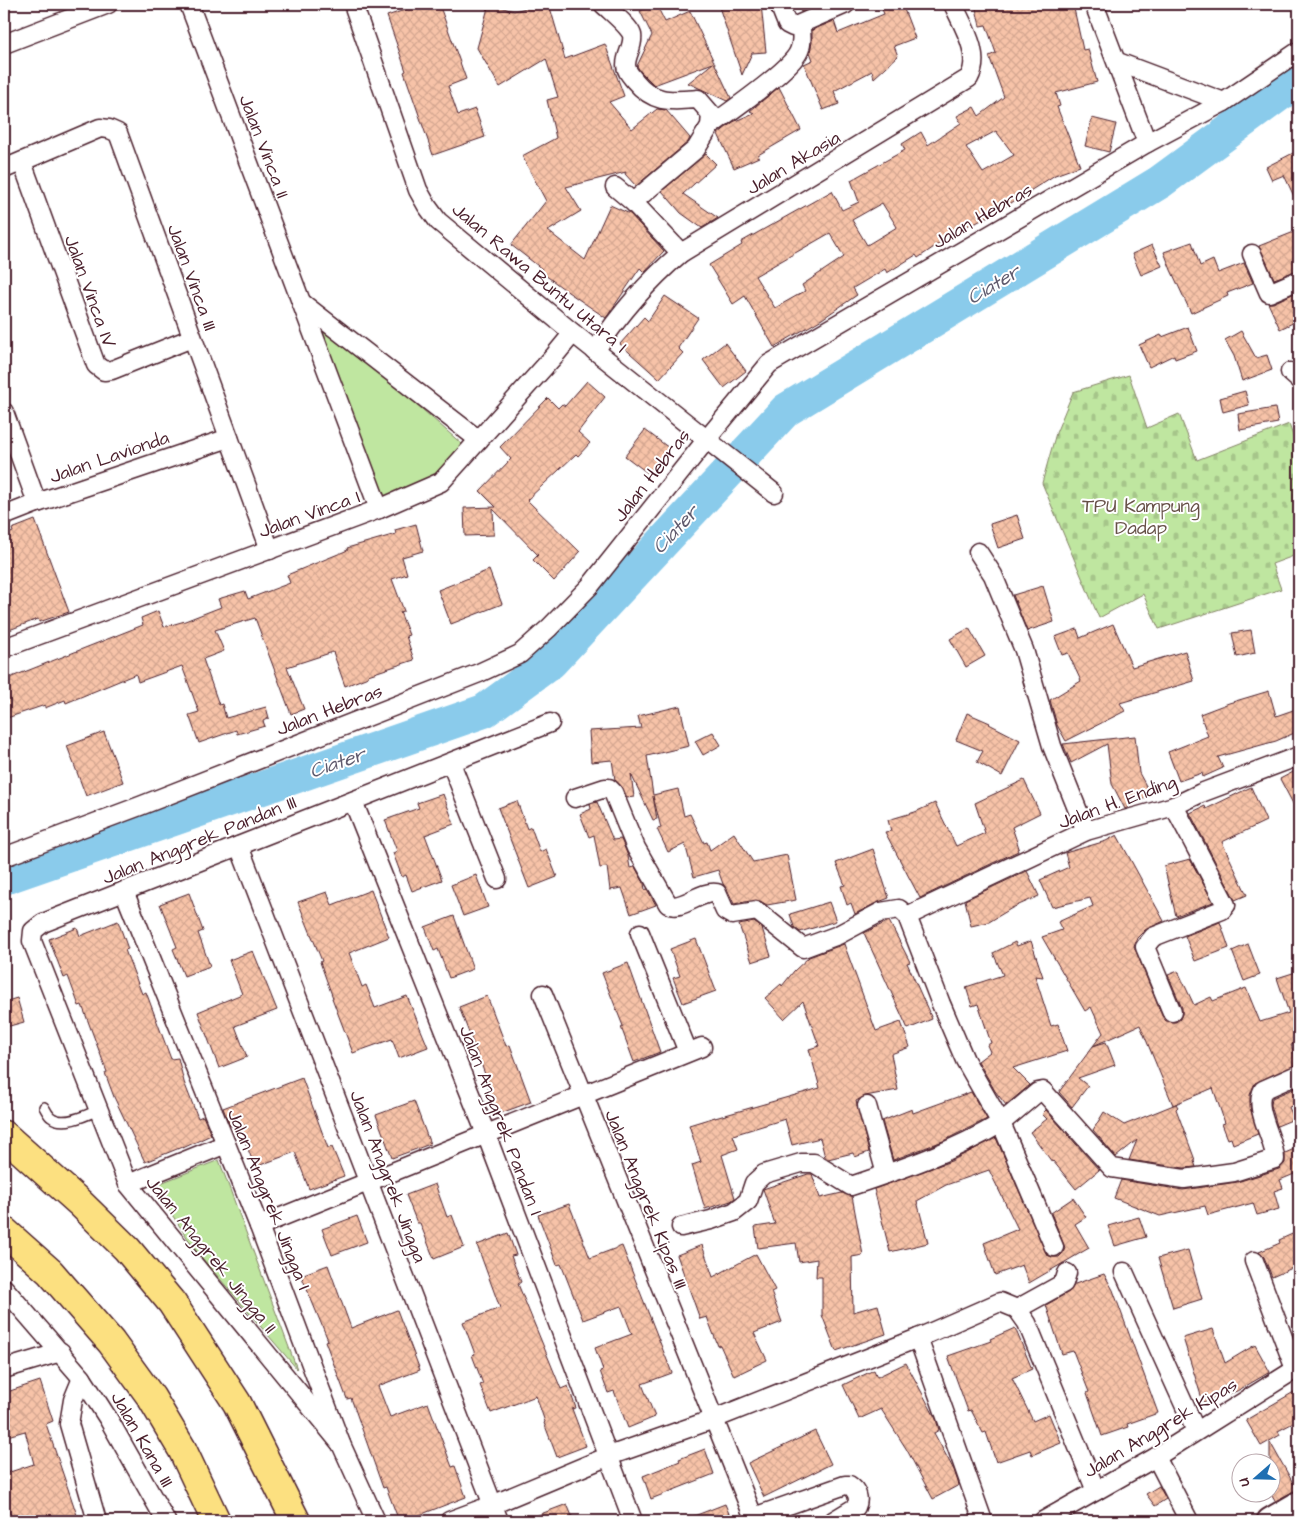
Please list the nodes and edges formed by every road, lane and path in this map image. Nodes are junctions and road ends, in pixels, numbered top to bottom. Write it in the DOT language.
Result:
graph roads {
  1 [pos="108,4"];
  2 [pos="189,4"];
  3 [pos="353,4"];
  4 [pos="603,4"];
  5 [pos="779,4"];
  6 [pos="846,4"];
  7 [pos="953,4"];
  8 [pos="1094,4"];
  9 [pos="800,24"];
  10 [pos="4,44"];
  11 [pos="1299,51"];
  12 [pos="1118,62"];
  13 [pos="1224,102"];
  14 [pos="710,126"];
  15 [pos="1147,142"];
  16 [pos="22,162"];
  17 [pos="4,169"];
  18 [pos="615,187"];
  19 [pos="632,202"];
  20 [pos="681,253"];
  21 [pos="1252,254"];
  22 [pos="1299,280"];
  23 [pos="301,302"];
  24 [pos="572,333"];
  25 [pos="192,338"];
  26 [pos="594,351"];
  27 [pos="4,412"];
  28 [pos="229,438"];
  29 [pos="707,439"];
  30 [pos="478,440"];
  31 [pos="774,493"];
  32 [pos="37,503"];
  33 [pos="379,510"];
  34 [pos="4,516"];
  35 [pos="270,550"];
  36 [pos="978,552"];
  37 [pos="4,648"];
  38 [pos="550,723"];
  39 [pos="1299,756"];
  40 [pos="451,763"];
  41 [pos="575,798"];
  42 [pos="353,801"];
  43 [pos="1174,806"];
  44 [pos="1086,831"];
  45 [pos="239,846"];
  46 [pos="4,857"];
  47 [pos="497,879"];
  48 [pos="124,891"];
  49 [pos="907,916"];
  50 [pos="33,931"];
  51 [pos="640,933"];
  52 [pos="543,994"];
  53 [pos="1172,1012"];
  54 [pos="1299,1074"];
  55 [pos="582,1094"];
  56 [pos="867,1106"];
  57 [pos="44,1107"];
  58 [pos="98,1110"];
  59 [pos="1001,1123"];
  60 [pos="486,1134"];
  61 [pos="4,1135"];
  62 [pos="226,1144"];
  63 [pos="886,1174"];
  64 [pos="368,1182"];
  65 [pos="128,1184"];
  66 [pos="259,1226"];
  67 [pos="680,1227"];
  68 [pos="4,1231"];
  69 [pos="1054,1247"];
  70 [pos="1254,1261"];
  71 [pos="1124,1272"];
  72 [pos="1067,1273"];
  73 [pos="4,1288"];
  74 [pos="1022,1316"];
  75 [pos="918,1338"];
  76 [pos="60,1352"];
  77 [pos="1297,1368"];
  78 [pos="4,1369"];
  79 [pos="82,1378"];
  80 [pos="714,1419"];
  81 [pos="1196,1431"];
  82 [pos="341,1444"];
  83 [pos="609,1456"];
  84 [pos="1156,1457"];
  85 [pos="1096,1490"];
  86 [pos="1299,1504"];
  87 [pos="496,1513"];
  88 [pos="754,1519"];
  89 [pos="161,1520"];
  90 [pos="97,1521"];
  91 [pos="216,1521"];
  92 [pos="296,1521"];
  93 [pos="376,1521"];
  94 [pos="449,1521"];
  95 [pos="633,1521"];
  96 [pos="833,1521"];
  97 [pos="983,1521"];
  98 [pos="1043,1521"];
  99 [pos="1189,1521"];
  100 [pos="1270,1521"];
  1 -- 10 [label="street"];
  2 -- 23 [label="street, Jalan Vinca II"];
  3 -- 24 [label="street, Jalan Rawa Buntu Utara I"];
  4 -- 14 [label="street"];
  5 -- 9 [label="street"];
  6 -- 9 [label="street"];
  7 -- 20 [label="street, Jalan Akasia"];
  8 -- 12 [label="street"];
  9 -- 14 [label="street"];
  11 -- 13 [label="street, Jalan Hebras"];
  12 -- 13 [label="street"];
  12 -- 15 [label="street"];
  13 -- 15 [label="street, Jalan Hebras"];
  14 -- 19 [label="street"];
  15 -- 29 [label="street, Jalan Hebras"];
  16 -- 17 [label="street, Jalan Vinca III"];
  16 -- 25 [label="street, Jalan Vinca IV"];
  16 -- 25 [label="street, Jalan Vinca III"];
  18 -- 19 [label="street"];
  19 -- 20 [label="street"];
  20 -- 26 [label="street, Jalan Akasia"];
  21 -- 22 [label="street"];
  23 -- 30 [label="street"];
  23 -- 33 [label="street, Jalan Vinca II"];
  24 -- 26 [label="street, Jalan Rawa Buntu Utara I"];
  24 -- 30 [label="street, Jalan Vinca I"];
  25 -- 28 [label="street, Jalan Vinca III"];
  26 -- 29 [label="street, Jalan Rawa Buntu Utara I"];
  27 -- 32 [label="street"];
  28 -- 32 [label="street, Jalan Lavionda"];
  28 -- 35 [label="street, Jalan Vinca III"];
  29 -- 31 [label="street, Jalan Rawa Buntu Utara I"];
  29 -- 46 [label="street, Jalan Hebras"];
  30 -- 33 [label="street, Jalan Vinca I"];
  32 -- 34 [label="street, Jalan Lavionda"];
  33 -- 35 [label="street, Jalan Vinca I"];
  35 -- 37 [label="street, Jalan Vinca I"];
  36 -- 44 [label="street"];
  38 -- 40 [label="street, Jalan Anggrek Pandan III"];
  39 -- 43 [label="street, Jalan H. Ending"];
  40 -- 42 [label="street, Jalan Anggrek Pandan III"];
  40 -- 47 [label="street"];
  41 -- 49 [label="street"];
  42 -- 45 [label="street, Jalan Anggrek Pandan III"];
  42 -- 60 [label="street, Jalan Anggrek Pandan I"];
  43 -- 44 [label="street, Jalan H. Ending"];
  43 -- 53 [label="street"];
  44 -- 49 [label="street, Jalan H. Ending"];
  45 -- 48 [label="street, Jalan Anggrek Pandan III"];
  45 -- 64 [label="street, Jalan Anggrek Jingga"];
  48 -- 50 [label="street, Jalan Anggrek Pandan III"];
  48 -- 62 [label="street, Jalan Anggrek Jingga I"];
  49 -- 59 [label="street"];
  50 -- 58 [label="street, Jalan Anggrek Jingga II"];
  51 -- 55 [label="street"];
  52 -- 55 [label="street, Jalan Anggrek Kipas III"];
  54 -- 59 [label="street"];
  55 -- 60 [label="street"];
  55 -- 80 [label="street, Jalan Anggrek Kipas III"];
  56 -- 63 [label="street"];
  57 -- 58 [label="lane"];
  58 -- 65 [label="street, Jalan Anggrek Jingga II"];
  59 -- 63 [label="street"];
  59 -- 69 [label="street"];
  60 -- 64 [label="street"];
  60 -- 83 [label="street, Jalan Anggrek Pandan I"];
  61 -- 92 [label="main road"];
  62 -- 65 [label="street"];
  62 -- 66 [label="street, Jalan Anggrek Jingga I"];
  63 -- 67 [label="street"];
  64 -- 66 [label="street"];
  64 -- 87 [label="street, Jalan Anggrek Jingga"];
  65 -- 82 [label="street, Jalan Anggrek Jingga II"];
  66 -- 82 [label="street, Jalan Anggrek Jingga I"];
  68 -- 91 [label="main road"];
  70 -- 77 [label="street"];
  71 -- 81 [label="street"];
  72 -- 74 [label="street"];
  73 -- 76 [label="street, Jalan Kana III"];
  74 -- 75 [label="street"];
  74 -- 85 [label="street"];
  75 -- 80 [label="street"];
  75 -- 97 [label="street"];
  76 -- 78 [label="street"];
  76 -- 79 [label="street, Jalan Kana III"];
  77 -- 81 [label="street, Jalan Anggrek Kipas"];
  79 -- 89 [label="street, Jalan Kana III"];
  79 -- 90 [label="street"];
  80 -- 83 [label="street"];
  80 -- 88 [label="street, Jalan Anggrek Kipas III"];
  81 -- 84 [label="street, Jalan Anggrek Kipas"];
  82 -- 93 [label="street, Jalan Anggrek Jingga I"];
  83 -- 87 [label="street"];
  83 -- 95 [label="street"];
  84 -- 85 [label="street, Jalan Anggrek Kipas"];
  84 -- 99 [label="street"];
  85 -- 98 [label="street, Jalan Anggrek Kipas"];
  86 -- 100 [label="street"];
  87 -- 94 [label="street"];
  88 -- 96 [label="street"];
}
